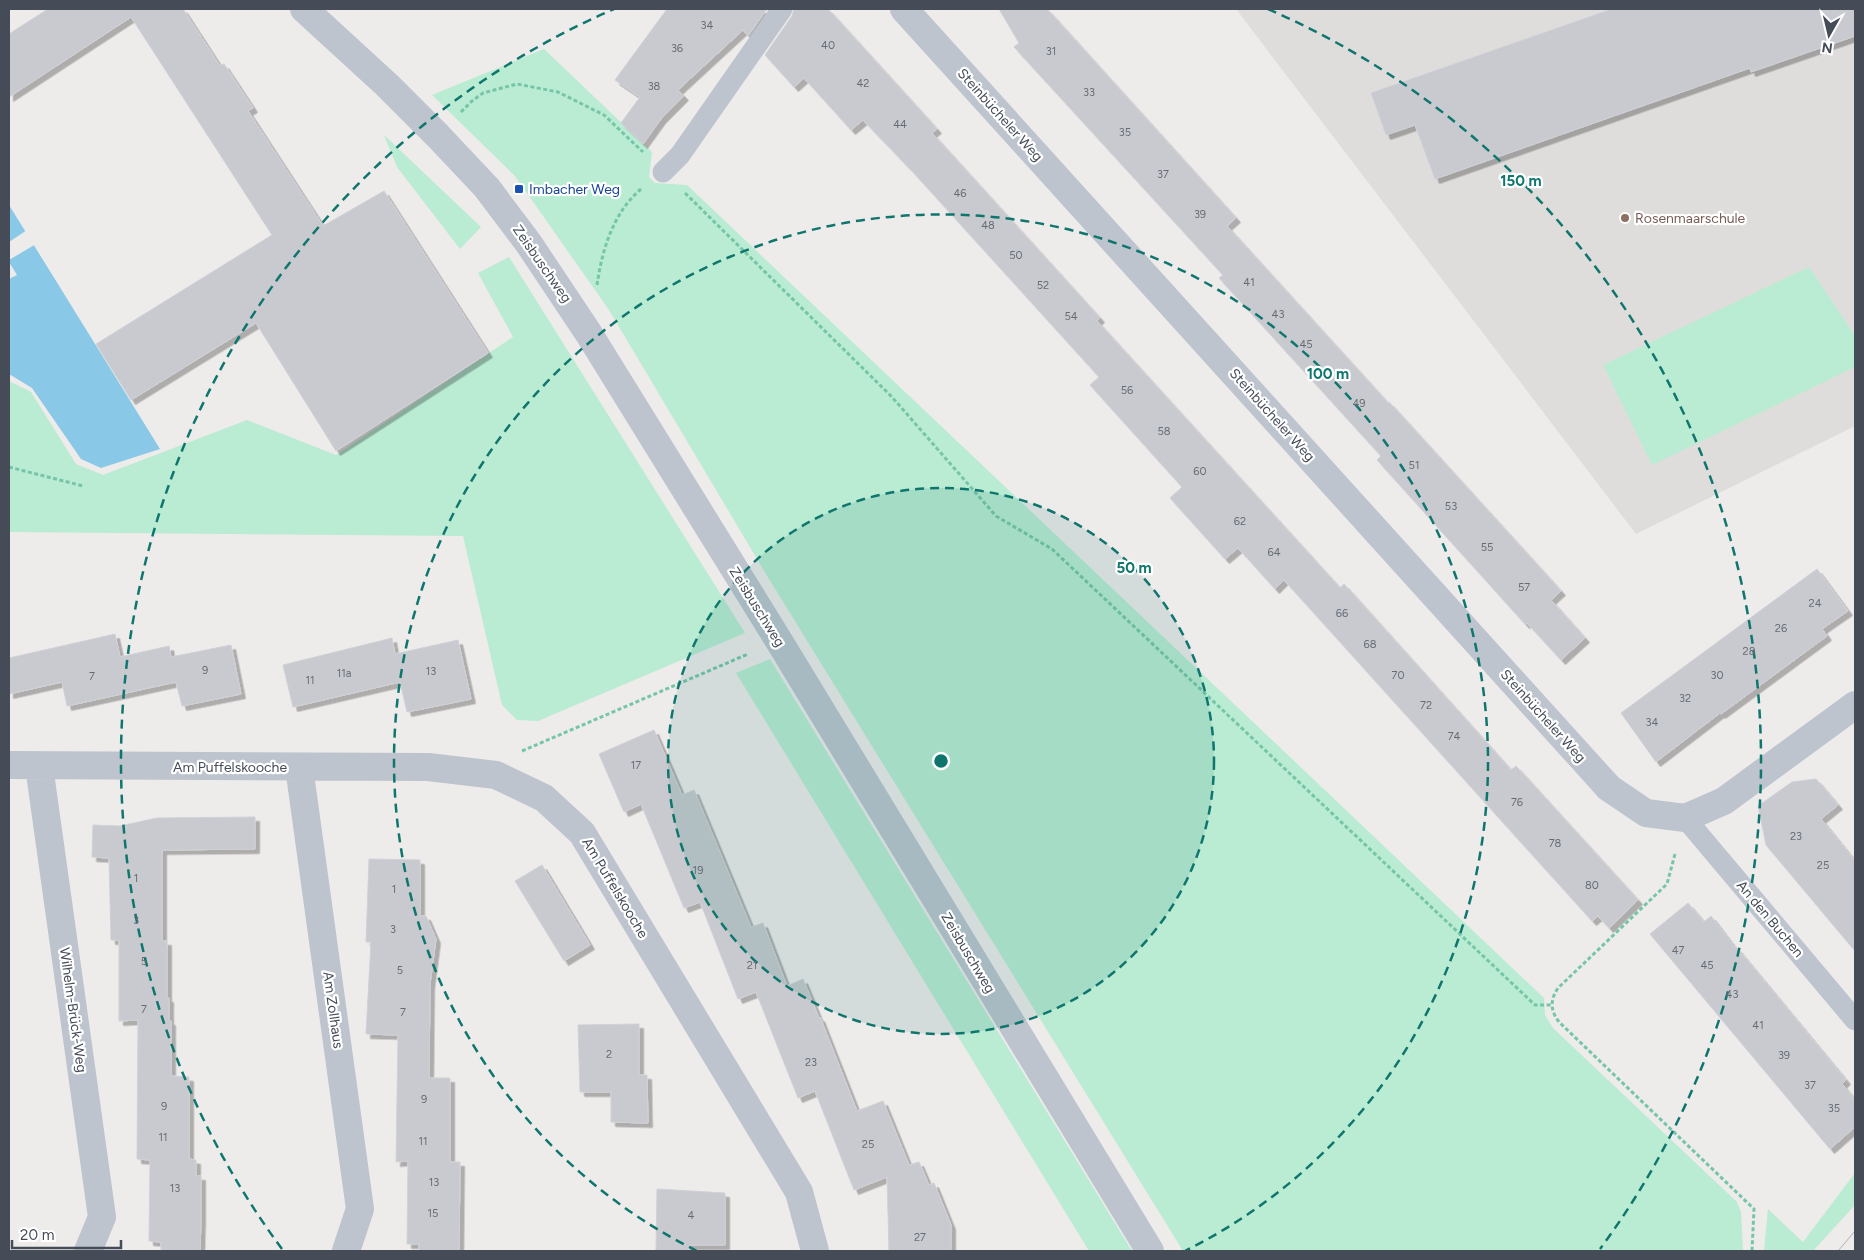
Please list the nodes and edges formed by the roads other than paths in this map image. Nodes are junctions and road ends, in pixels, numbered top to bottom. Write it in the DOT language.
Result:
graph roads {
  1 [pos="304,9"];
  2 [pos="782,9"];
  3 [pos="904,9"];
  4 [pos="663,172"];
  5 [pos="1855,705"];
  6 [pos="9,765"];
  7 [pos="39,766"];
  8 [pos="299,767"];
  9 [pos="1686,818"];
  10 [pos="1855,1020"];
  11 [pos="88,1251"];
  12 [pos="346,1251"];
  13 [pos="815,1251"];
  14 [pos="1150,1251"];
  1 -- 14 [label="street, Zeisbuschweg"];
  2 -- 4 [label="lane"];
  3 -- 9 [label="street, Steinbücheler Weg"];
  5 -- 9 [label="street"];
  6 -- 7 [label="street, Am Puffelskooche"];
  7 -- 8 [label="street, Am Puffelskooche"];
  7 -- 11 [label="street, Wilhelm-Brück-Weg"];
  8 -- 12 [label="street, Am Zollhaus"];
  8 -- 13 [label="street, Am Puffelskooche"];
  9 -- 10 [label="lane, An den Buchen"];
}
